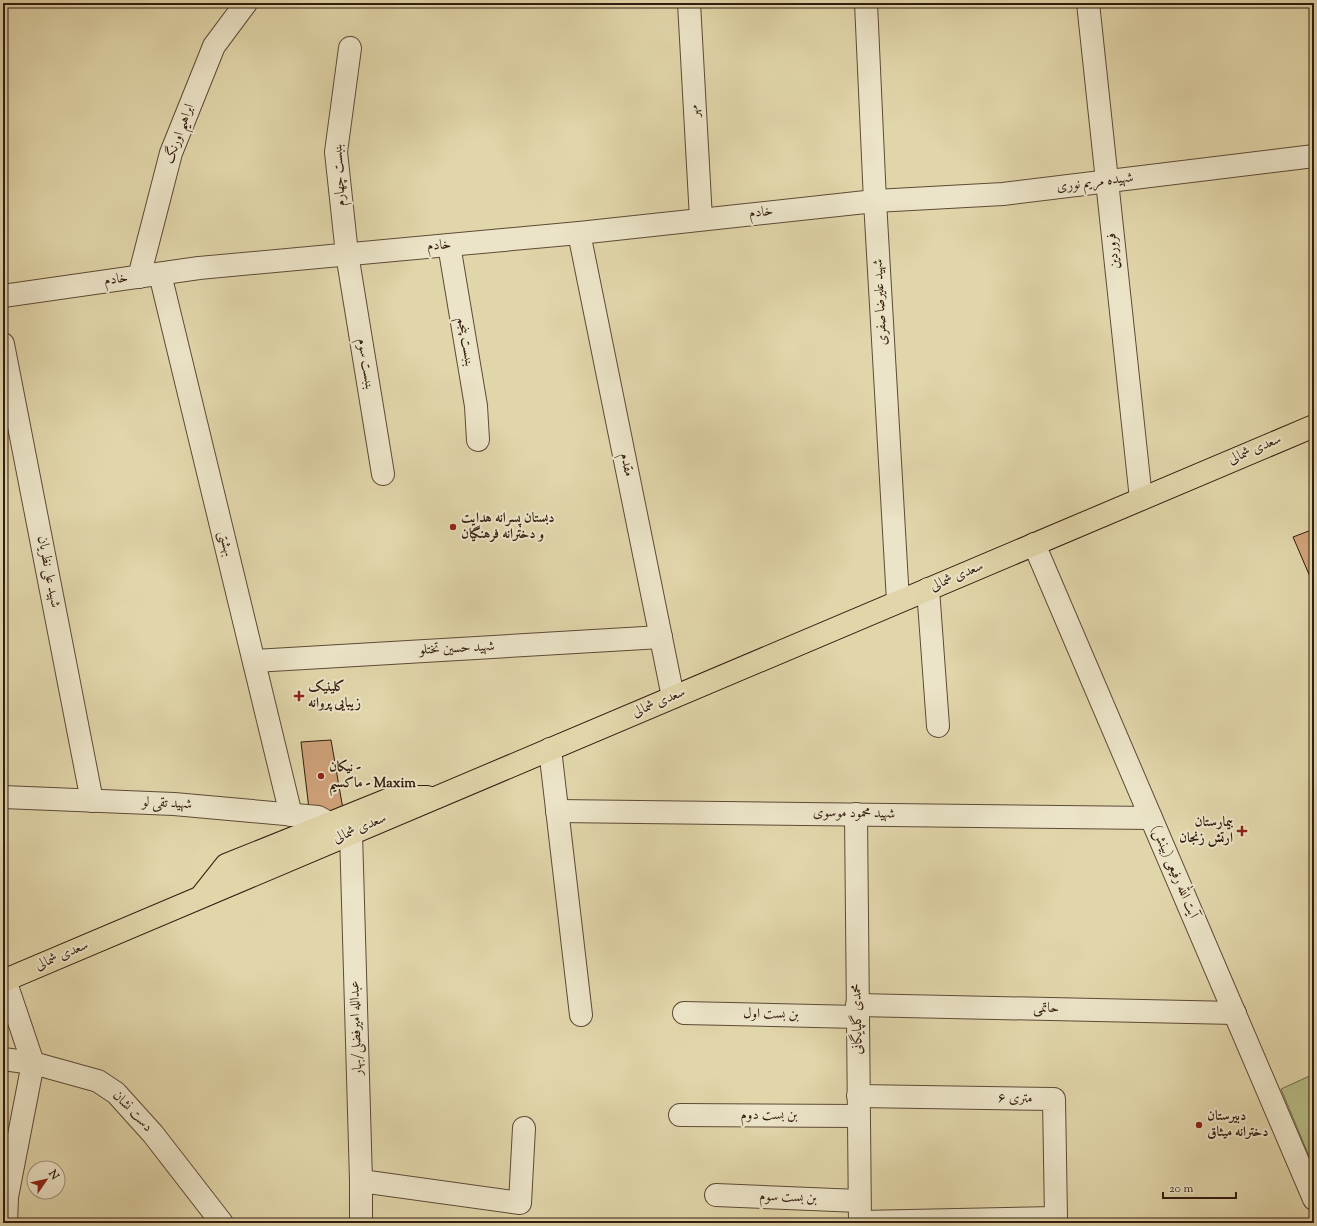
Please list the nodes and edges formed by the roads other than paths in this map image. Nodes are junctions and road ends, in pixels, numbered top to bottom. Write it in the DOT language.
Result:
graph roads {
  1 [pos="246,3"];
  2 [pos="689,3"];
  3 [pos="866,3"];
  4 [pos="1088,3"];
  5 [pos="350,48"];
  6 [pos="1314,156"];
  7 [pos="1107,181"];
  8 [pos="875,201"];
  9 [pos="701,219"];
  10 [pos="578,233"];
  11 [pos="449,245"];
  12 [pos="347,254"];
  13 [pos="160,274"];
  14 [pos="139,277"];
  15 [pos="3,296"];
  16 [pos="3,344"];
  17 [pos="1314,426"];
  18 [pos="478,440"];
  19 [pos="383,474"];
  20 [pos="1140,499"];
  21 [pos="1034,544"];
  22 [pos="928,589"];
  23 [pos="898,602"];
  24 [pos="661,637"];
  25 [pos="254,661"];
  26 [pos="673,697"];
  27 [pos="938,726"];
  28 [pos="550,749"];
  29 [pos="3,797"];
  30 [pos="434,797"];
  31 [pos="92,801"];
  32 [pos="557,811"];
  33 [pos="856,814"];
  34 [pos="291,815"];
  35 [pos="1151,818"];
  36 [pos="329,823"];
  37 [pos="351,833"];
  38 [pos="201,897"];
  39 [pos="4,980"];
  40 [pos="858,1011"];
  41 [pos="684,1013"];
  42 [pos="1234,1013"];
  43 [pos="581,1014"];
  44 [pos="3,1059"];
  45 [pos="33,1063"];
  46 [pos="858,1106"];
  47 [pos="680,1115"];
  48 [pos="524,1128"];
  49 [pos="361,1181"];
  50 [pos="716,1195"];
  51 [pos="1314,1199"];
  52 [pos="860,1215"];
  53 [pos="1056,1218"];
  54 [pos="6,1223"];
  55 [pos="222,1223"];
  56 [pos="361,1223"];
  1 -- 14 [label="street, ابراهیم اورنگ"];
  2 -- 9 [label="street, مهر"];
  3 -- 8 [label="street, شهید علیرضا صفری"];
  4 -- 7 [label="street, فروردین"];
  5 -- 12 [label="street, بنبست چهارم"];
  6 -- 7 [label="street, شهیده مریم نوری"];
  7 -- 8 [label="street, شهیده مریم نوری"];
  7 -- 20 [label="street, فروردین"];
  8 -- 9 [label="street, خادم"];
  8 -- 23 [label="street, شهید علیرضا صفری"];
  9 -- 10 [label="street, خادم"];
  10 -- 11 [label="street, خادم"];
  10 -- 24 [label="street, مقدم"];
  11 -- 12 [label="street, خادم"];
  11 -- 18 [label="street, بنبست پنجم"];
  12 -- 13 [label="street, خادم"];
  12 -- 19 [label="street, بنبست سوم"];
  13 -- 14 [label="street, خادم"];
  13 -- 25 [label="street, بهشتی"];
  14 -- 15 [label="street, خادم"];
  16 -- 31 [label="street, شهید علی نظریان"];
  17 -- 20 [label="main road, سعدی شمالی"];
  20 -- 21 [label="main road, سعدی شمالی"];
  21 -- 22 [label="main road, سعدی شمالی"];
  21 -- 35 [label="street, آیت الله رفیعی (بینش)"];
  22 -- 23 [label="main road, سعدی شمالی"];
  22 -- 27 [label="street"];
  23 -- 26 [label="main road, سعدی شمالی"];
  24 -- 25 [label="street, شهید حسین تختلو"];
  24 -- 26 [label="street, مقدم"];
  25 -- 34 [label="street, بهشتی"];
  26 -- 28 [label="main road, سعدی شمالی"];
  28 -- 30 [label="main road, سعدی شمالی"];
  28 -- 32 [label="street"];
  29 -- 31 [label="street, شهید تقی لو"];
  30 -- 36 [label="main road"];
  30 -- 37 [label="main road, سعدی شمالی"];
  31 -- 34 [label="street, شهید تقی لو"];
  32 -- 33 [label="street, شهید محمود موسوی"];
  32 -- 43 [label="street"];
  33 -- 35 [label="street, شهید محمود موسوی"];
  33 -- 40 [label="street, محمدی گلپایگانی"];
  34 -- 36 [label="street, شهید تقی لو"];
  35 -- 42 [label="street, آیت الله رفیعی (بینش)"];
  36 -- 38 [label="main road"];
  37 -- 38 [label="main road, سعدی شمالی"];
  37 -- 49 [label="street, عبدالله امیرفضلی/بهار"];
  38 -- 39 [label="main road, سعدی شمالی"];
  39 -- 45 [label="street"];
  40 -- 41 [label="street, بن بست اول"];
  40 -- 42 [label="street, حاتمی"];
  40 -- 46 [label="street, محمدی گلپایگانی"];
  42 -- 51 [label="street, آیت الله رفیعی (بینش)"];
  44 -- 45 [label="street, دست نشان"];
  45 -- 54 [label="street"];
  45 -- 55 [label="street, دست نشان"];
  46 -- 47 [label="street, بن بست دوم"];
  46 -- 52 [label="street, محمدی گلپایگانی"];
  46 -- 53 [label="street, ۶ متری"];
  48 -- 49 [label="street"];
  49 -- 56 [label="street, عبدالله امیرفضلی/بهار"];
  50 -- 52 [label="street, بن بست سوم"];
  52 -- 53 [label="street, بن بست سوم"];
}
